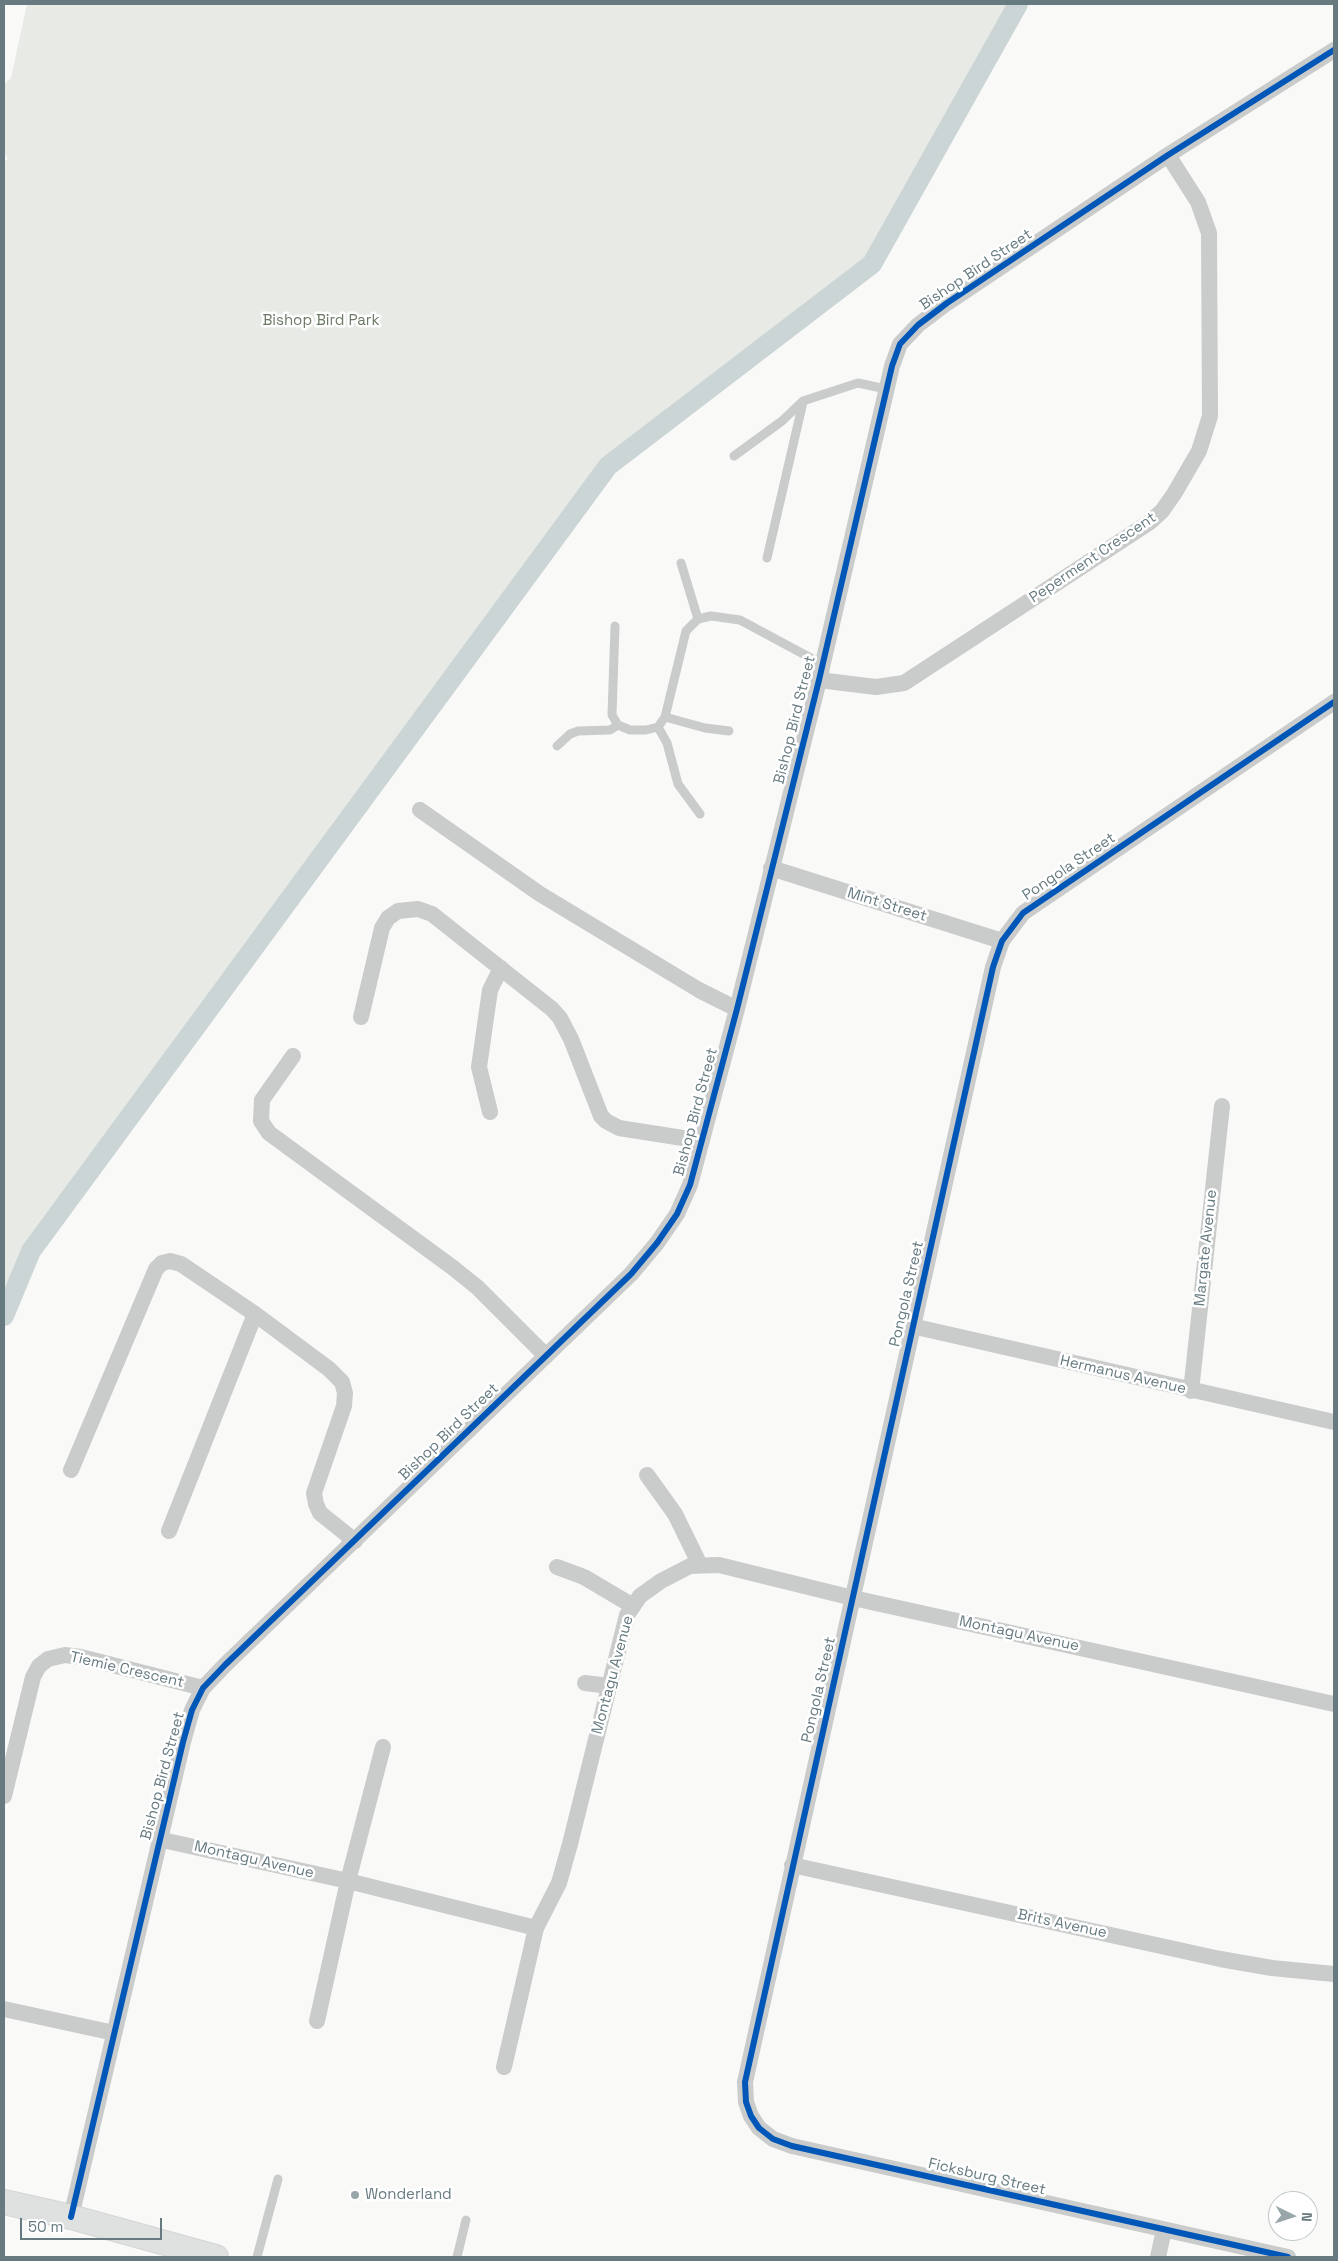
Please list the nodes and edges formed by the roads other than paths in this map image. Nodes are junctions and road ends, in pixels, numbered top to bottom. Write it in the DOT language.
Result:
graph roads {
  1 [pos="1334,50"];
  2 [pos="1168,155"];
  3 [pos="886,389"];
  4 [pos="803,401"];
  5 [pos="734,456"];
  6 [pos="767,558"];
  7 [pos="682,563"];
  8 [pos="698,620"];
  9 [pos="615,626"];
  10 [pos="822,664"];
  11 [pos="819,680"];
  12 [pos="1334,702"];
  13 [pos="665,717"];
  14 [pos="618,725"];
  15 [pos="658,727"];
  16 [pos="729,730"];
  17 [pos="557,746"];
  18 [pos="420,810"];
  19 [pos="700,814"];
  20 [pos="771,868"];
  21 [pos="1002,941"];
  22 [pos="501,968"];
  23 [pos="737,1009"];
  24 [pos="361,1017"];
  25 [pos="293,1056"];
  26 [pos="1222,1106"];
  27 [pos="490,1112"];
  28 [pos="702,1142"];
  29 [pos="255,1314"];
  30 [pos="912,1326"];
  31 [pos="546,1356"];
  32 [pos="1191,1390"];
  33 [pos="1334,1422"];
  34 [pos="71,1470"];
  35 [pos="647,1475"];
  36 [pos="169,1531"];
  37 [pos="354,1541"];
  38 [pos="700,1564"];
  39 [pos="557,1567"];
  40 [pos="853,1598"];
  41 [pos="633,1606"];
  42 [pos="585,1683"];
  43 [pos="609,1686"];
  44 [pos="203,1688"];
  45 [pos="1334,1704"];
  46 [pos="383,1747"];
  47 [pos="4,1796"];
  48 [pos="158,1839"];
  49 [pos="792,1865"];
  50 [pos="348,1881"];
  51 [pos="536,1928"];
  52 [pos="1334,1974"];
  53 [pos="4,2009"];
  54 [pos="316,2021"];
  55 [pos="114,2033"];
  56 [pos="750,2055"];
  57 [pos="504,2067"];
  58 [pos="278,2179"];
  59 [pos="4,2202"];
  60 [pos="71,2217"];
  61 [pos="466,2220"];
  62 [pos="1164,2230"];
  63 [pos="216,2257"];
  64 [pos="257,2257"];
  65 [pos="457,2257"];
  66 [pos="1158,2257"];
  67 [pos="1288,2257"];
  1 -- 2 [label="street, Bishop Bird Street"];
  2 -- 3 [label="street, Bishop Bird Street"];
  2 -- 11 [label="street, Peperment Crescent"];
  3 -- 4 [label="lane"];
  3 -- 10 [label="street, Bishop Bird Street"];
  4 -- 5 [label="lane"];
  4 -- 6 [label="lane"];
  7 -- 8 [label="lane"];
  8 -- 10 [label="lane"];
  8 -- 13 [label="lane"];
  9 -- 14 [label="lane"];
  10 -- 11 [label="street, Bishop Bird Street"];
  11 -- 20 [label="street, Bishop Bird Street"];
  12 -- 21 [label="street, Pongola Street"];
  13 -- 15 [label="lane"];
  13 -- 16 [label="lane"];
  14 -- 15 [label="lane"];
  14 -- 17 [label="lane"];
  15 -- 19 [label="lane"];
  18 -- 23 [label="street"];
  20 -- 21 [label="street, Mint Street"];
  20 -- 23 [label="street, Bishop Bird Street"];
  21 -- 30 [label="street, Pongola Street"];
  22 -- 24 [label="street"];
  22 -- 27 [label="street"];
  22 -- 28 [label="street"];
  23 -- 28 [label="street, Bishop Bird Street"];
  25 -- 31 [label="street"];
  26 -- 32 [label="street, Margate Avenue"];
  28 -- 31 [label="street, Bishop Bird Street"];
  29 -- 34 [label="street"];
  29 -- 36 [label="street"];
  29 -- 37 [label="street"];
  30 -- 32 [label="street, Hermanus Avenue"];
  30 -- 40 [label="street, Pongola Street"];
  31 -- 37 [label="street, Bishop Bird Street"];
  32 -- 33 [label="street, Hermanus Avenue"];
  35 -- 38 [label="street"];
  37 -- 44 [label="street, Bishop Bird Street"];
  38 -- 40 [label="street, Montagu Avenue"];
  38 -- 41 [label="street, Montagu Avenue"];
  39 -- 41 [label="street"];
  40 -- 45 [label="street, Montagu Avenue"];
  40 -- 49 [label="street, Pongola Street"];
  41 -- 43 [label="street, Montagu Avenue"];
  42 -- 43 [label="street"];
  43 -- 51 [label="street, Montagu Avenue"];
  44 -- 47 [label="street, Tiemie Crescent"];
  44 -- 48 [label="street, Bishop Bird Street"];
  46 -- 50 [label="street"];
  48 -- 50 [label="street, Montagu Avenue"];
  48 -- 55 [label="street, Bishop Bird Street"];
  49 -- 52 [label="street, Brits Avenue"];
  49 -- 56 [label="street, Pongola Street"];
  50 -- 51 [label="street, Montagu Avenue"];
  50 -- 54 [label="street"];
  51 -- 57 [label="street"];
  53 -- 55 [label="street"];
  55 -- 60 [label="street, Bishop Bird Street"];
  56 -- 62 [label="street, Ficksburg Street"];
  58 -- 64 [label="lane"];
  59 -- 60 [label="street"];
  60 -- 63 [label="street"];
  61 -- 65 [label="lane"];
  62 -- 66 [label="street"];
  62 -- 67 [label="street, Ficksburg Street"];
}
